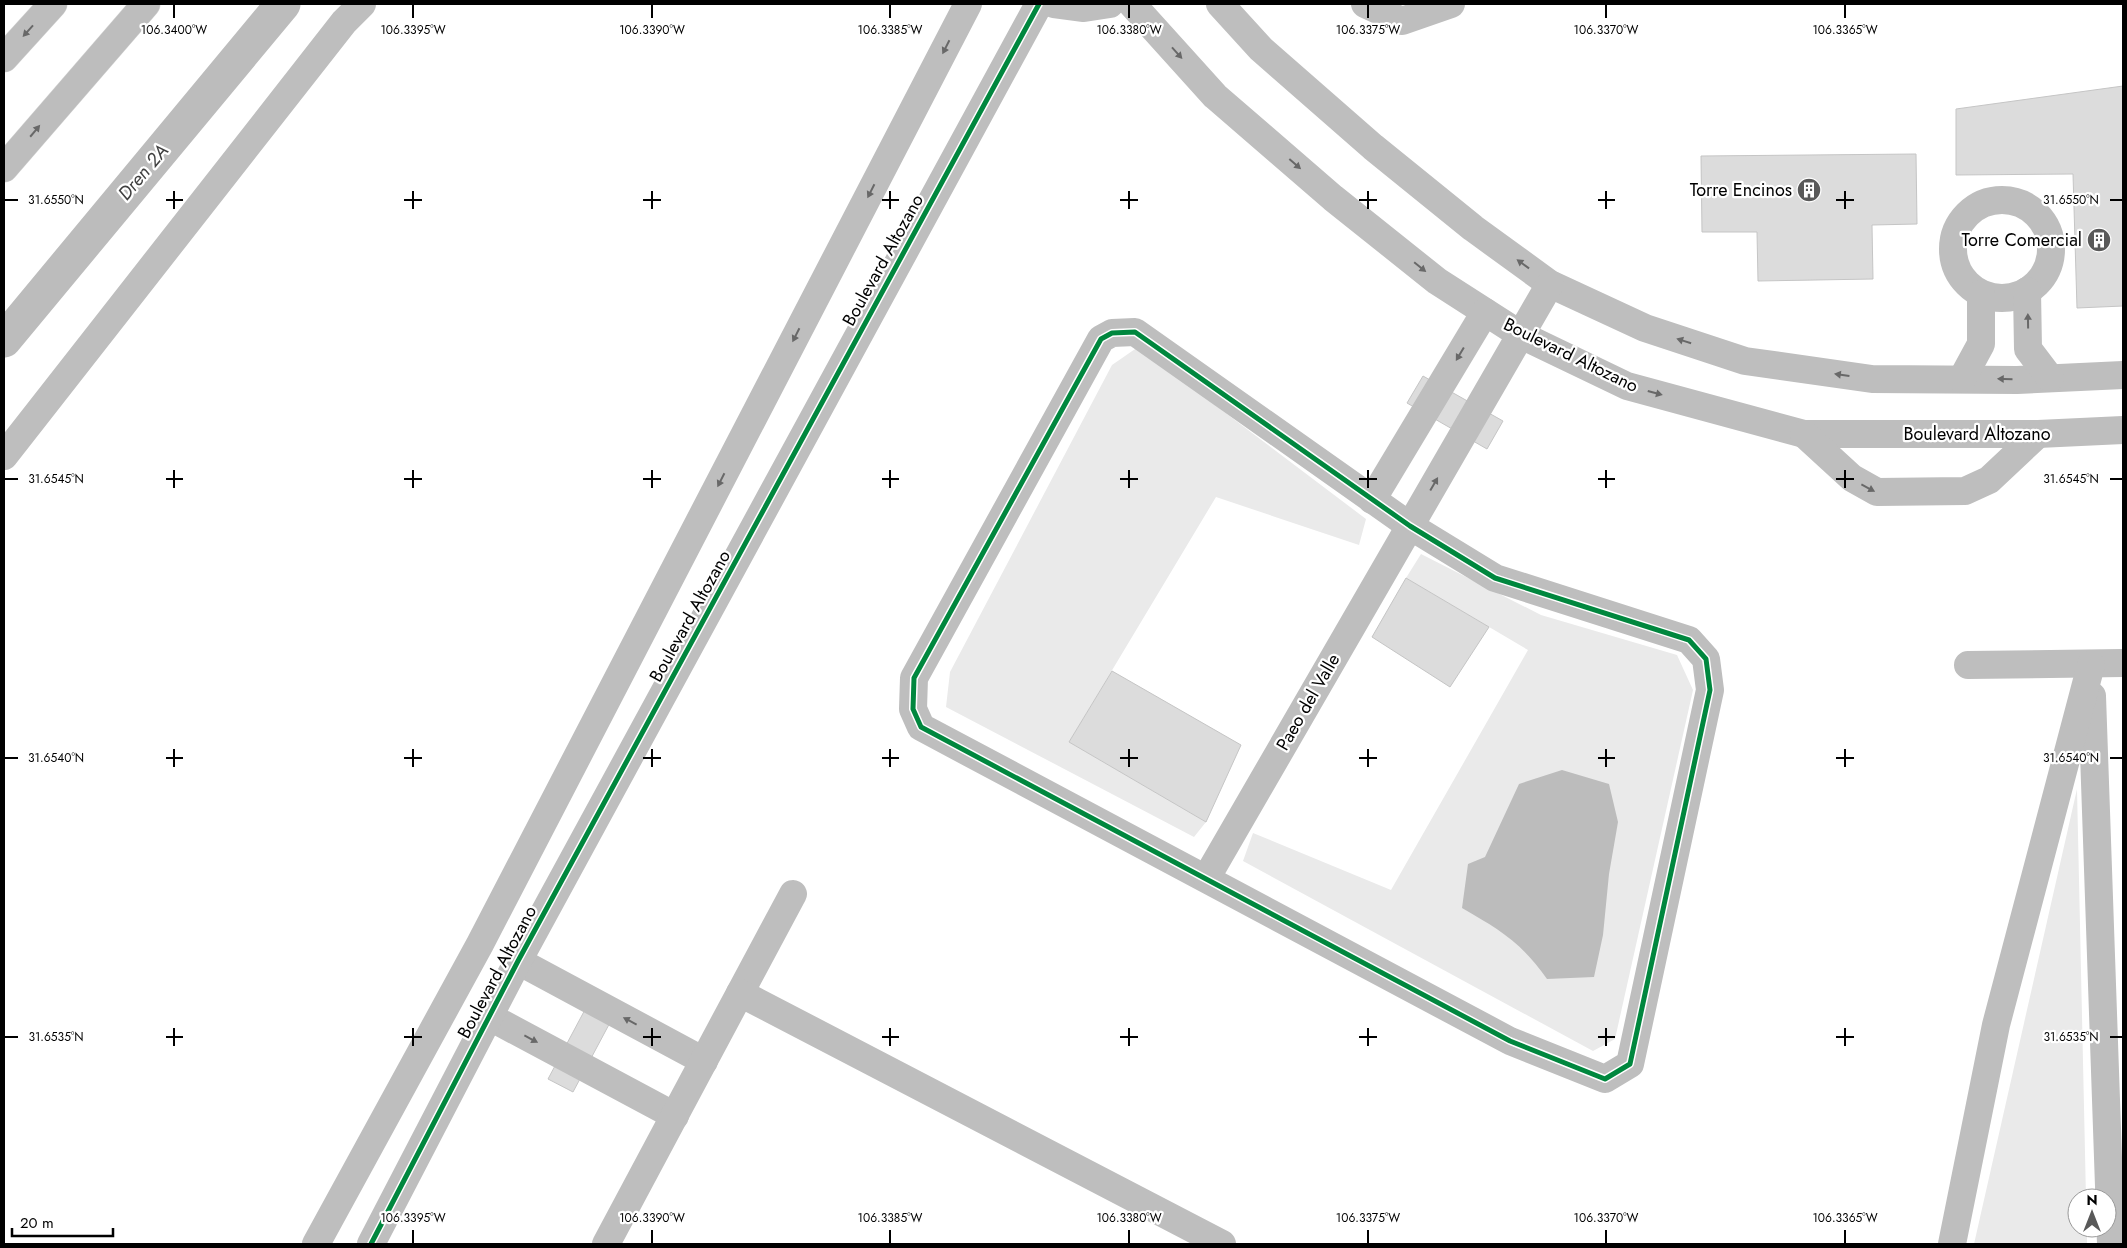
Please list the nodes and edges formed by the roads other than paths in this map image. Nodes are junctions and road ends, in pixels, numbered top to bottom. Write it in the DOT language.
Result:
graph roads {
  1 [pos="53,4"];
  2 [pos="146,4"];
  3 [pos="362,4"];
  4 [pos="968,4"];
  5 [pos="1038,4"];
  6 [pos="1054,4"];
  7 [pos="1110,4"];
  8 [pos="1132,4"];
  9 [pos="1220,4"];
  10 [pos="1364,4"];
  11 [pos="1451,4"];
  12 [pos="4,58"];
  13 [pos="4,168"];
  14 [pos="1550,284"];
  15 [pos="2028,291"];
  16 [pos="1981,294"];
  17 [pos="1485,312"];
  18 [pos="1520,335"];
  19 [pos="2123,375"];
  20 [pos="2050,378"];
  21 [pos="1962,379"];
  22 [pos="2123,430"];
  23 [pos="1804,434"];
  24 [pos="2038,434"];
  25 [pos="4,456"];
  26 [pos="1372,500"];
  27 [pos="1410,526"];
  28 [pos="2123,664"];
  29 [pos="1968,665"];
  30 [pos="2091,665"];
  31 [pos="1207,877"];
  32 [pos="793,894"];
  33 [pos="518,960"];
  34 [pos="740,994"];
  35 [pos="488,1016"];
  36 [pos="704,1061"];
  37 [pos="675,1116"];
  38 [pos="316,1244"];
  39 [pos="371,1244"];
  40 [pos="606,1244"];
  41 [pos="1222,1244"];
  42 [pos="1952,1244"];
  43 [pos="2111,1244"];
  1 -- 12 [label="highway, one-way"];
  13 -- 2 [label="highway, one-way"];
  3 -- 25 [label="street"];
  4 -- 38 [label="street, Boulevard Altozano, one-way"];
  5 -- 33 [label="street, Boulevard Altozano"];
  6 -- 7 [label="street"];
  8 -- 17 [label="street, Boulevard Altozano, one-way"];
  14 -- 9 [label="street, one-way"];
  10 -- 11 [label="street"];
  14 -- 18 [label="street, Paeo del Valle"];
  21 -- 14 [label="street, one-way"];
  15 -- 16 [label="street"];
  15 -- 16 [label="street"];
  20 -- 15 [label="street, one-way"];
  16 -- 21 [label="street"];
  17 -- 18 [label="street, Boulevard Altozano"];
  17 -- 26 [label="street, one-way"];
  18 -- 23 [label="street, Boulevard Altozano, one-way"];
  27 -- 18 [label="street, Paeo del Valle, one-way"];
  19 -- 20 [label="street"];
  20 -- 21 [label="street, one-way"];
  22 -- 24 [label="street, Boulevard Altozano"];
  23 -- 24 [label="street, Boulevard Altozano"];
  23 -- 24 [label="street, one-way"];
  26 -- 27 [label="street"];
  26 -- 31 [label="street"];
  27 -- 31 [label="street, Paeo del Valle"];
  27 -- 31 [label="street"];
  28 -- 30 [label="street"];
  29 -- 30 [label="street"];
  30 -- 42 [label="street"];
  30 -- 43 [label="street"];
  32 -- 34 [label="street"];
  33 -- 35 [label="street, Boulevard Altozano"];
  36 -- 33 [label="street, one-way"];
  34 -- 36 [label="street"];
  34 -- 41 [label="street"];
  35 -- 37 [label="street, one-way"];
  35 -- 39 [label="street, Boulevard Altozano"];
  36 -- 37 [label="street"];
  37 -- 40 [label="street"];
}
